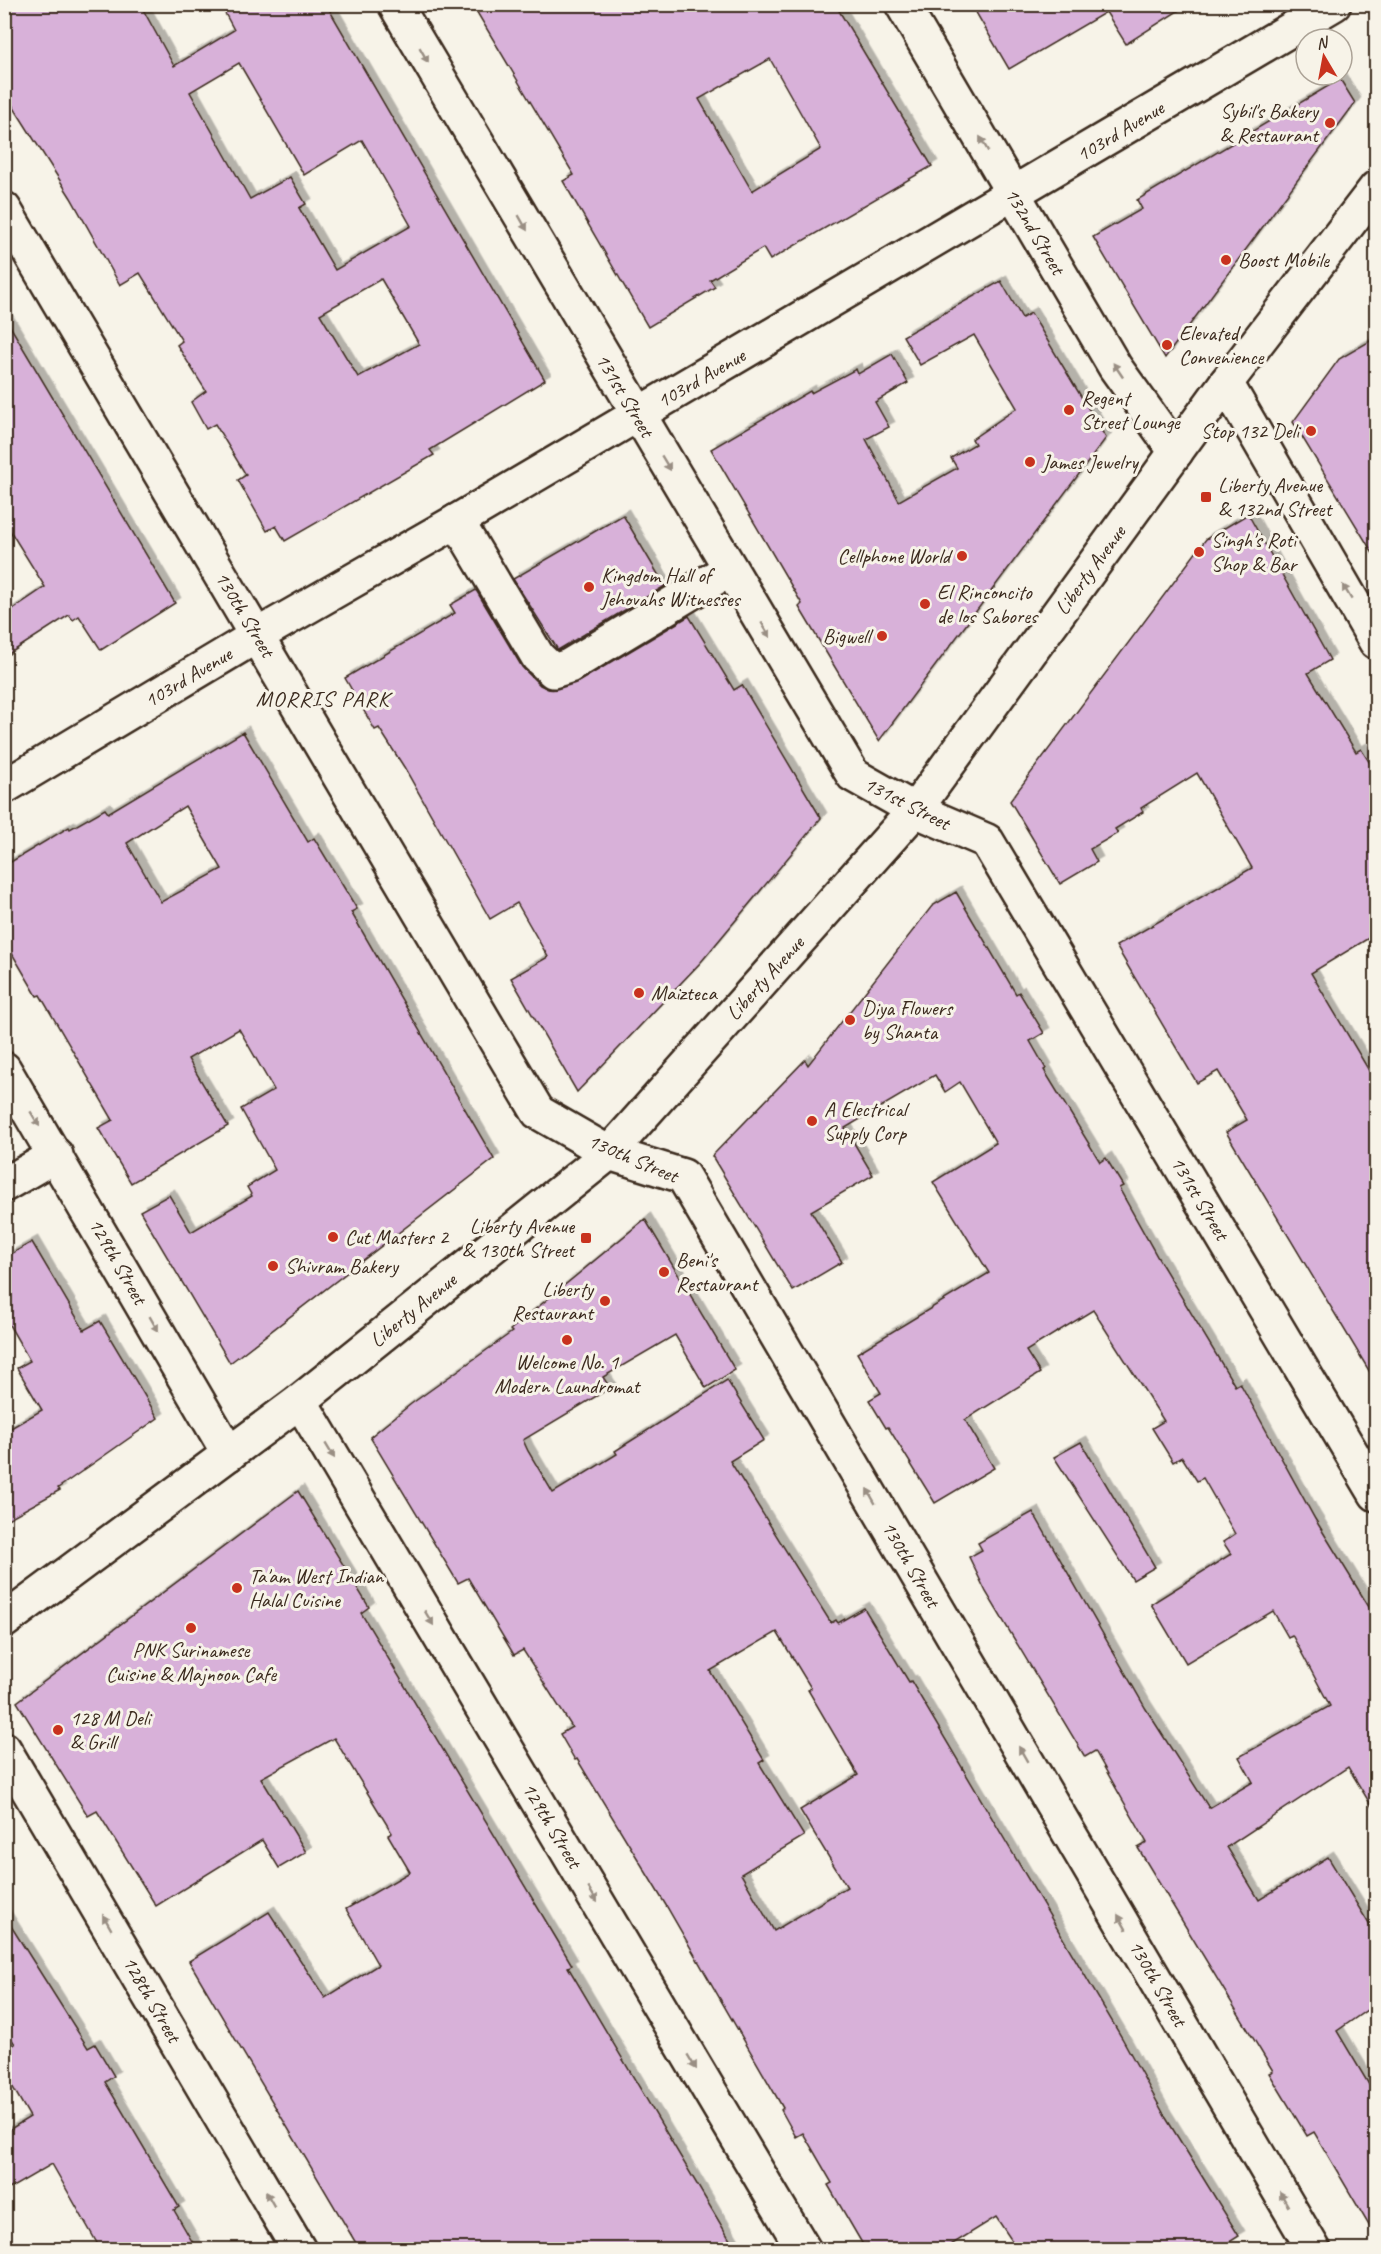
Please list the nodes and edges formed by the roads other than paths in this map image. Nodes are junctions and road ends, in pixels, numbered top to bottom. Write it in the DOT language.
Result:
graph roads {
  1 [pos="395,4"];
  2 [pos="902,4"];
  3 [pos="1334,4"];
  4 [pos="1377,188"];
  5 [pos="1013,194"];
  6 [pos="4,209"];
  7 [pos="1226,383"];
  8 [pos="637,415"];
  9 [pos="1176,452"];
  10 [pos="457,521"];
  11 [pos="730,570"];
  12 [pos="258,635"];
  13 [pos="1377,642"];
  14 [pos="4,787"];
  15 [pos="915,810"];
  16 [pos="4,1069"];
  17 [pos="609,1153"];
  18 [pos="56,1155"];
  19 [pos="4,1185"];
  20 [pos="300,1401"];
  21 [pos="230,1454"];
  22 [pos="1377,1494"];
  23 [pos="4,1621"];
  24 [pos="4,1749"];
  25 [pos="299,2250"];
  26 [pos="804,2250"];
  27 [pos="1314,2250"];
  1 -- 8 [label="street, 131st Street, one-way"];
  5 -- 2 [label="street, 132nd Street, one-way"];
  3 -- 5 [label="street, 103rd Avenue"];
  4 -- 7 [label="street, Liberty Avenue"];
  5 -- 8 [label="street, 103rd Avenue"];
  9 -- 5 [label="street, 132nd Street, one-way"];
  6 -- 12 [label="street, 130th Street"];
  7 -- 9 [label="street, Liberty Avenue"];
  13 -- 7 [label="street, one-way"];
  8 -- 10 [label="street, 103rd Avenue"];
  8 -- 11 [label="street, 131st Street, one-way"];
  9 -- 15 [label="street, Liberty Avenue"];
  10 -- 11 [label="street"];
  10 -- 12 [label="street, 103rd Avenue"];
  11 -- 15 [label="street, 131st Street, one-way"];
  12 -- 14 [label="street, 103rd Avenue"];
  12 -- 17 [label="street, 130th Street"];
  15 -- 17 [label="street, Liberty Avenue"];
  15 -- 22 [label="street, 131st Street"];
  16 -- 18 [label="street, 129th Street, one-way"];
  17 -- 20 [label="street, Liberty Avenue"];
  27 -- 17 [label="street, 130th Street, one-way"];
  18 -- 19 [label="street"];
  18 -- 21 [label="street, 129th Street, one-way"];
  20 -- 21 [label="street, Liberty Avenue"];
  20 -- 26 [label="street, 129th Street, one-way"];
  21 -- 23 [label="street, Liberty Avenue"];
  25 -- 24 [label="street, 128th Street, one-way"];
}
